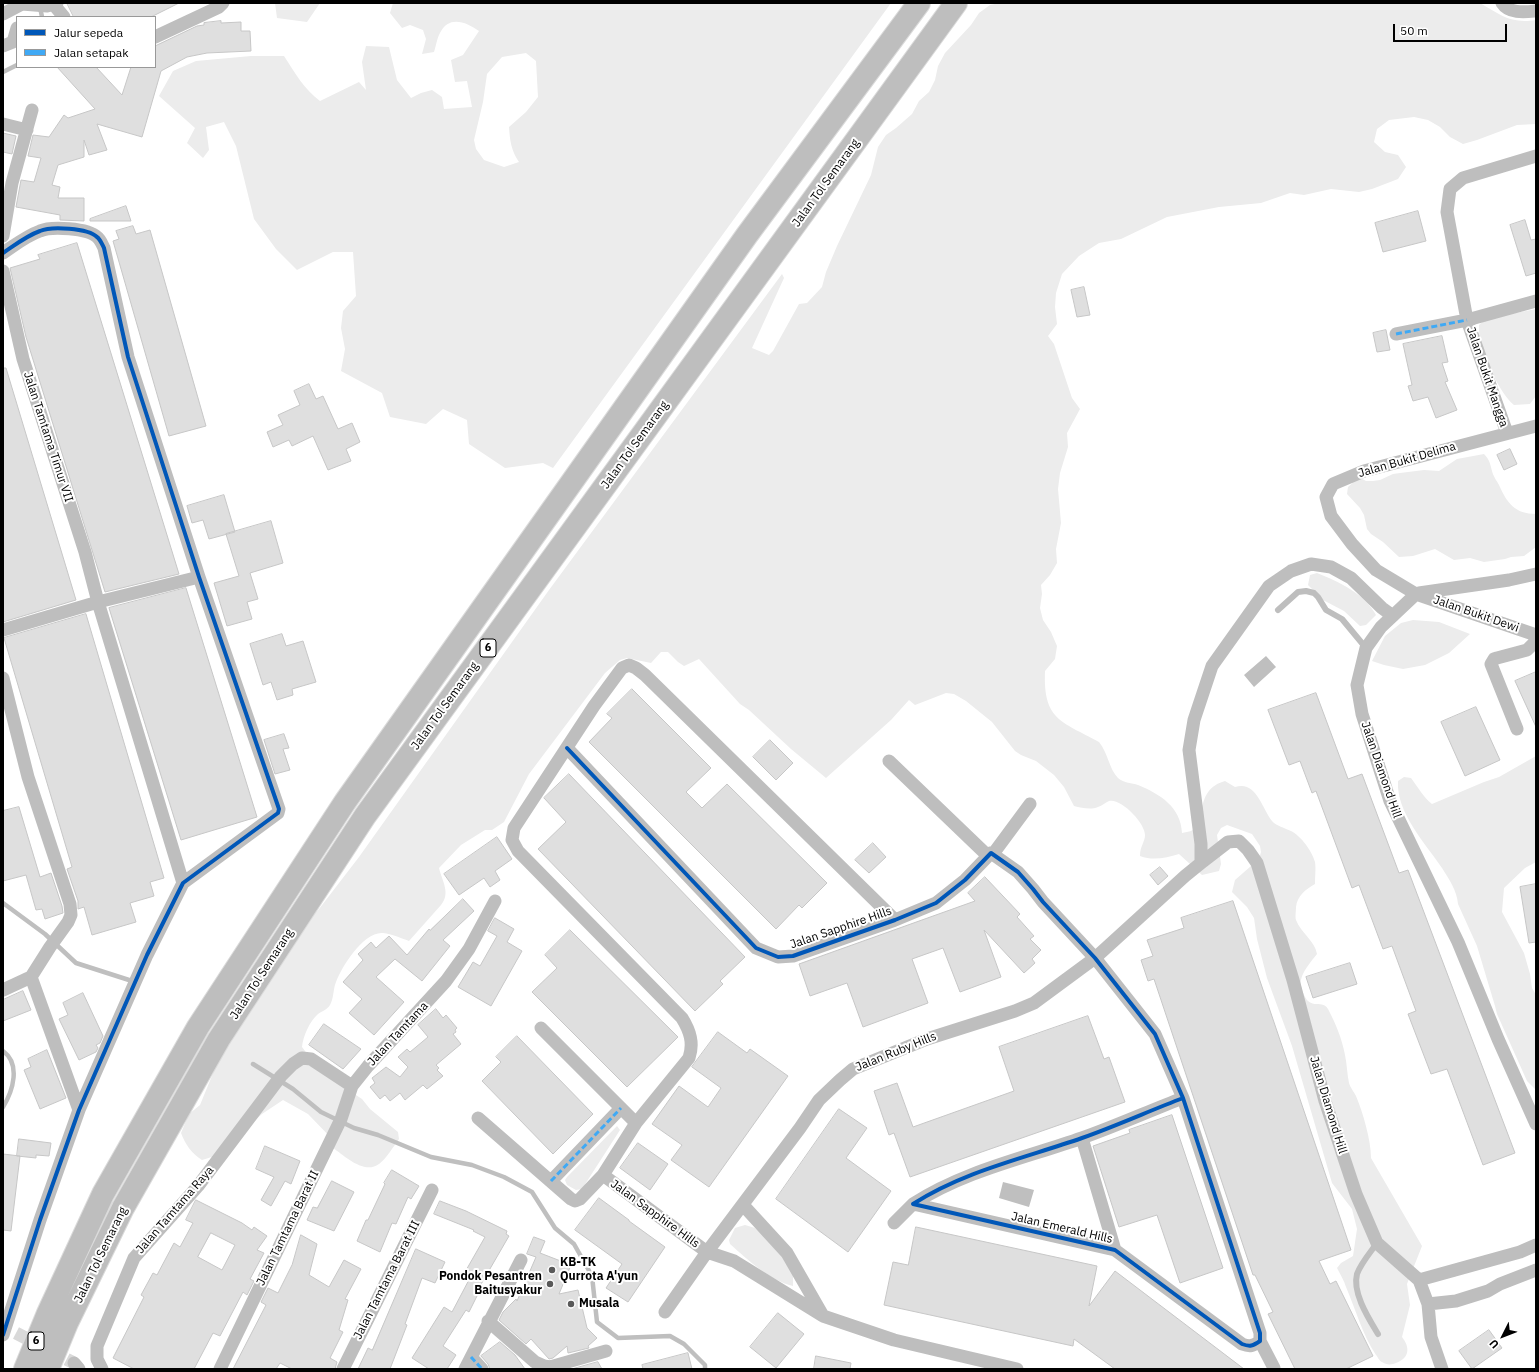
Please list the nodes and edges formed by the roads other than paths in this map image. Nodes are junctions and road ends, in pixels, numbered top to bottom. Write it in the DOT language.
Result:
graph roads {
  1 [pos="223,3"];
  2 [pos="919,3"];
  3 [pos="956,3"];
  4 [pos="1502,3"];
  5 [pos="26,4"];
  6 [pos="53,5"];
  7 [pos="1536,11"];
  8 [pos="3,14"];
  9 [pos="20,16"];
  10 [pos="63,16"];
  11 [pos="16,32"];
  12 [pos="156,37"];
  13 [pos="3,46"];
  14 [pos="32,110"];
  15 [pos="3,124"];
  16 [pos="27,130"];
  17 [pos="1536,156"];
  18 [pos="3,236"];
  19 [pos="3,254"];
  20 [pos="3,271"];
  21 [pos="1536,301"];
  22 [pos="1466,320"];
  23 [pos="1396,334"];
  24 [pos="1536,426"];
  25 [pos="1507,433"];
  26 [pos="1536,574"];
  27 [pos="199,577"];
  28 [pos="1416,594"];
  29 [pos="98,602"];
  30 [pos="1278,610"];
  31 [pos="1393,616"];
  32 [pos="3,630"];
  33 [pos="1536,634"];
  34 [pos="1536,641"];
  35 [pos="1366,648"];
  36 [pos="3,678"];
  37 [pos="3,706"];
  38 [pos="13,716"];
  39 [pos="1517,729"];
  40 [pos="567,748"];
  41 [pos="889,761"];
  42 [pos="1030,804"];
  43 [pos="991,855"];
  44 [pos="1201,863"];
  45 [pos="183,883"];
  46 [pos="494,902"];
  47 [pos="895,920"];
  48 [pos="1095,958"];
  49 [pos="31,977"];
  50 [pos="3,990"];
  51 [pos="541,1028"];
  52 [pos="352,1086"];
  53 [pos="1183,1098"];
  54 [pos="621,1108"];
  55 [pos="79,1110"];
  56 [pos="478,1118"];
  57 [pos="636,1123"];
  58 [pos="1536,1124"];
  59 [pos="1082,1138"];
  60 [pos="603,1175"];
  61 [pos="551,1181"];
  62 [pos="432,1190"];
  63 [pos="913,1204"];
  64 [pos="743,1205"];
  65 [pos="894,1223"];
  66 [pos="1377,1243"];
  67 [pos="1536,1245"];
  68 [pos="1115,1250"];
  69 [pos="707,1252"];
  70 [pos="521,1260"];
  71 [pos="1536,1270"];
  72 [pos="1419,1280"];
  73 [pos="1428,1304"];
  74 [pos="665,1312"];
  75 [pos="823,1316"];
  76 [pos="488,1321"];
  77 [pos="8,1332"];
  78 [pos="1378,1334"];
  79 [pos="1260,1341"];
  80 [pos="606,1351"];
  81 [pos="471,1357"];
  82 [pos="1274,1368"];
  83 [pos="25,1369"];
  84 [pos="48,1369"];
  85 [pos="102,1369"];
  86 [pos="220,1369"];
  87 [pos="343,1369"];
  88 [pos="465,1369"];
  89 [pos="482,1369"];
  90 [pos="1017,1369"];
  91 [pos="1442,1369"];
  1 -- 12 [label="street"];
  2 -- 83 [label="highway, Jalan Tol Semarang / 6"];
  3 -- 84 [label="highway, Jalan Tol Semarang / 6"];
  4 -- 7 [label="street"];
  5 -- 6 [label="street"];
  5 -- 8 [label="street"];
  5 -- 9 [label="street"];
  6 -- 10 [label="street"];
  11 -- 13 [label="street"];
  14 -- 16 [label="street"];
  15 -- 16 [label="street"];
  16 -- 18 [label="street"];
  17 -- 22 [label="street"];
  19 -- 27 [label="street"];
  20 -- 29 [label="street, Jalan Tamtama Timur VII"];
  21 -- 22 [label="street, Jalan Bukit Mangga"];
  22 -- 23 [label="street, Jalan Bukit Mangga"];
  22 -- 25 [label="street, Jalan Bukit Mangga"];
  24 -- 25 [label="street, Jalan Bukit Delima"];
  25 -- 28 [label="street, Jalan Bukit Delima"];
  26 -- 28 [label="street"];
  27 -- 29 [label="street"];
  27 -- 45 [label="street"];
  28 -- 31 [label="street"];
  28 -- 33 [label="street, Jalan Bukit Dewi"];
  29 -- 32 [label="street"];
  29 -- 45 [label="street, Jalan Tamtama Timur VII"];
  30 -- 35 [label="lane"];
  31 -- 35 [label="street"];
  31 -- 44 [label="street"];
  34 -- 39 [label="street"];
  35 -- 58 [label="street, Jalan Diamond Hill"];
  36 -- 38 [label="street"];
  37 -- 38 [label="street"];
  38 -- 49 [label="street"];
  40 -- 47 [label="street, Jalan Sapphire Hills"];
  40 -- 47 [label="street, Jalan Sapphire Hills"];
  40 -- 57 [label="street, Jalan Sapphire Hills"];
  41 -- 43 [label="street"];
  42 -- 43 [label="street, Jalan Sapphire Hills"];
  43 -- 47 [label="street, Jalan Sapphire Hills"];
  43 -- 48 [label="street"];
  44 -- 48 [label="street, Jalan Diamond Hill"];
  44 -- 66 [label="street, Jalan Diamond Hill"];
  45 -- 55 [label="street"];
  46 -- 52 [label="street, Jalan Tamtama"];
  48 -- 53 [label="street"];
  48 -- 64 [label="street, Jalan Ruby Hills"];
  49 -- 50 [label="street"];
  49 -- 55 [label="street"];
  51 -- 54 [label="street"];
  52 -- 85 [label="street, Jalan Tamtama Raya"];
  52 -- 86 [label="street, Jalan Tamtama Barat II"];
  53 -- 59 [label="street"];
  53 -- 79 [label="street"];
  54 -- 57 [label="street"];
  54 -- 61 [label="street"];
  55 -- 77 [label="street"];
  56 -- 61 [label="street, Jalan Sapphire Hills"];
  57 -- 60 [label="street, Jalan Sapphire Hills"];
  59 -- 63 [label="street"];
  59 -- 68 [label="street, Jalan Emerald Hills"];
  60 -- 61 [label="street, Jalan Sapphire Hills"];
  60 -- 69 [label="street, Jalan Sapphire Hills"];
  62 -- 87 [label="street, Jalan Tamtama Barat III"];
  63 -- 65 [label="street"];
  63 -- 68 [label="street, Jalan Emerald Hills"];
  64 -- 69 [label="street, Jalan Ruby Hills"];
  64 -- 75 [label="street"];
  66 -- 72 [label="street, Jalan Diamond Hill"];
  66 -- 78 [label="lane"];
  67 -- 72 [label="street"];
  68 -- 79 [label="street, Jalan Emerald Hills"];
  69 -- 74 [label="street, Jalan Ruby Hills"];
  69 -- 75 [label="street"];
  70 -- 76 [label="street"];
  71 -- 73 [label="street"];
  72 -- 73 [label="street"];
  73 -- 91 [label="street"];
  75 -- 90 [label="street"];
  76 -- 80 [label="street"];
  76 -- 81 [label="street"];
  79 -- 82 [label="street"];
  81 -- 88 [label="street"];
  81 -- 89 [label="street"];
}
